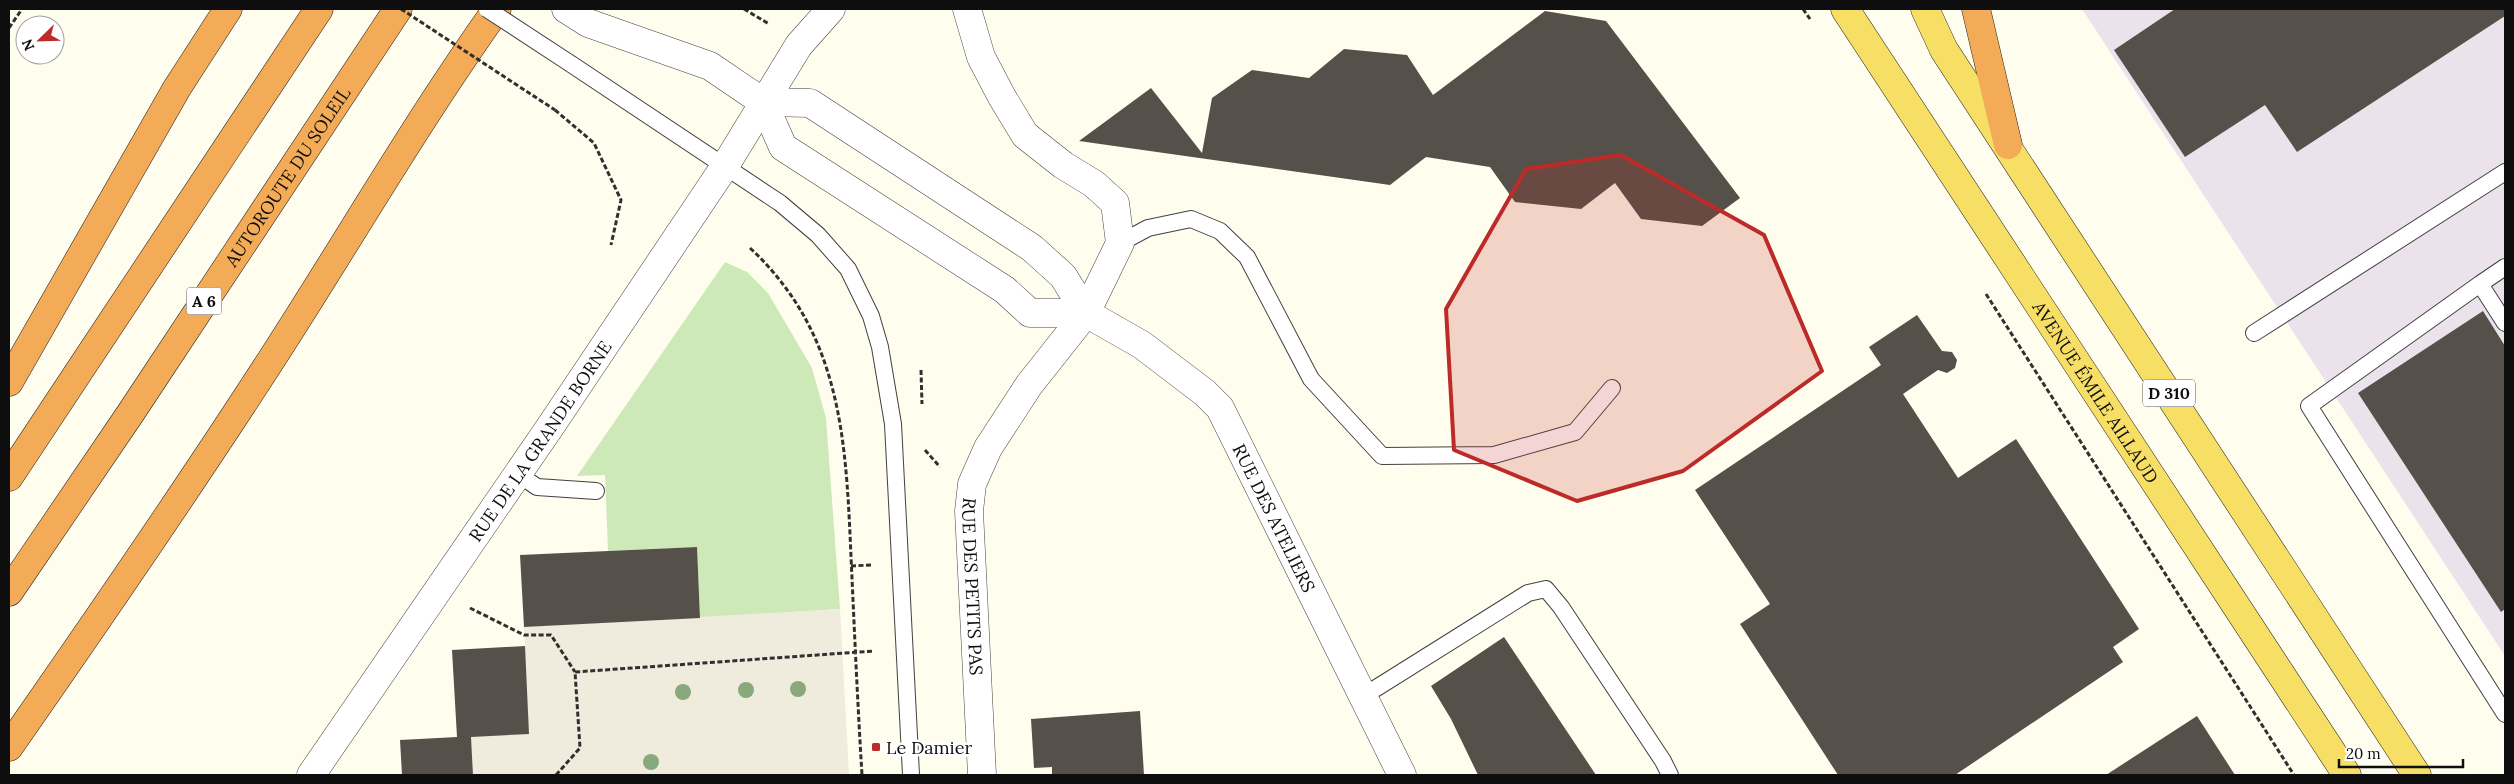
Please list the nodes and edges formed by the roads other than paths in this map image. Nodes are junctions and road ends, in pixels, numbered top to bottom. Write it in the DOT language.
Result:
graph roads {
  1 [pos="228,9"];
  2 [pos="319,9"];
  3 [pos="399,9"];
  4 [pos="487,9"];
  5 [pos="497,9"];
  6 [pos="831,9"];
  7 [pos="967,9"];
  8 [pos="1845,9"];
  9 [pos="1924,9"];
  10 [pos="1976,9"];
  11 [pos="577,16"];
  12 [pos="763,102"];
  13 [pos="2008,145"];
  14 [pos="725,166"];
  15 [pos="2505,172"];
  16 [pos="1120,243"];
  17 [pos="2505,267"];
  18 [pos="2480,284"];
  19 [pos="1086,313"];
  20 [pos="2505,323"];
  21 [pos="2254,333"];
  22 [pos="9,382"];
  23 [pos="1612,388"];
  24 [pos="518,474"];
  25 [pos="9,476"];
  26 [pos="596,491"];
  27 [pos="9,592"];
  28 [pos="1362,697"];
  29 [pos="2505,714"];
  30 [pos="9,747"];
  31 [pos="311,775"];
  32 [pos="911,775"];
  33 [pos="982,775"];
  34 [pos="1402,775"];
  35 [pos="1670,775"];
  36 [pos="2347,775"];
  37 [pos="2417,775"];
  1 -- 22 [label="highway"];
  2 -- 25 [label="highway"];
  3 -- 27 [label="highway, AUTOROUTE DU SOLEIL / A 6"];
  4 -- 14 [label="lane, bridge"];
  5 -- 30 [label="highway"];
  6 -- 12 [label="street, RUE DE LA GRANDE BORNE"];
  7 -- 16 [label="street"];
  8 -- 36 [label="main road, AVENUE ÉMILE AILLAUD"];
  9 -- 13 [label="main road, D 310"];
  10 -- 13 [label="highway"];
  11 -- 12 [label="street"];
  12 -- 14 [label="street, RUE DE LA GRANDE BORNE"];
  12 -- 19 [label="street"];
  12 -- 19 [label="street"];
  13 -- 37 [label="main road, D 310"];
  14 -- 24 [label="street, RUE DE LA GRANDE BORNE"];
  14 -- 32 [label="lane"];
  15 -- 21 [label="lane"];
  16 -- 19 [label="street, RUE DES PETITS PAS"];
  16 -- 23 [label="lane"];
  17 -- 18 [label="lane"];
  18 -- 20 [label="lane"];
  18 -- 29 [label="lane"];
  19 -- 28 [label="street, RUE DES ATELIERS"];
  19 -- 33 [label="street, RUE DES PETITS PAS"];
  24 -- 26 [label="lane"];
  24 -- 31 [label="street, RUE DE LA GRANDE BORNE"];
  28 -- 34 [label="street, RUE DES ATELIERS"];
  28 -- 35 [label="lane"];
}
